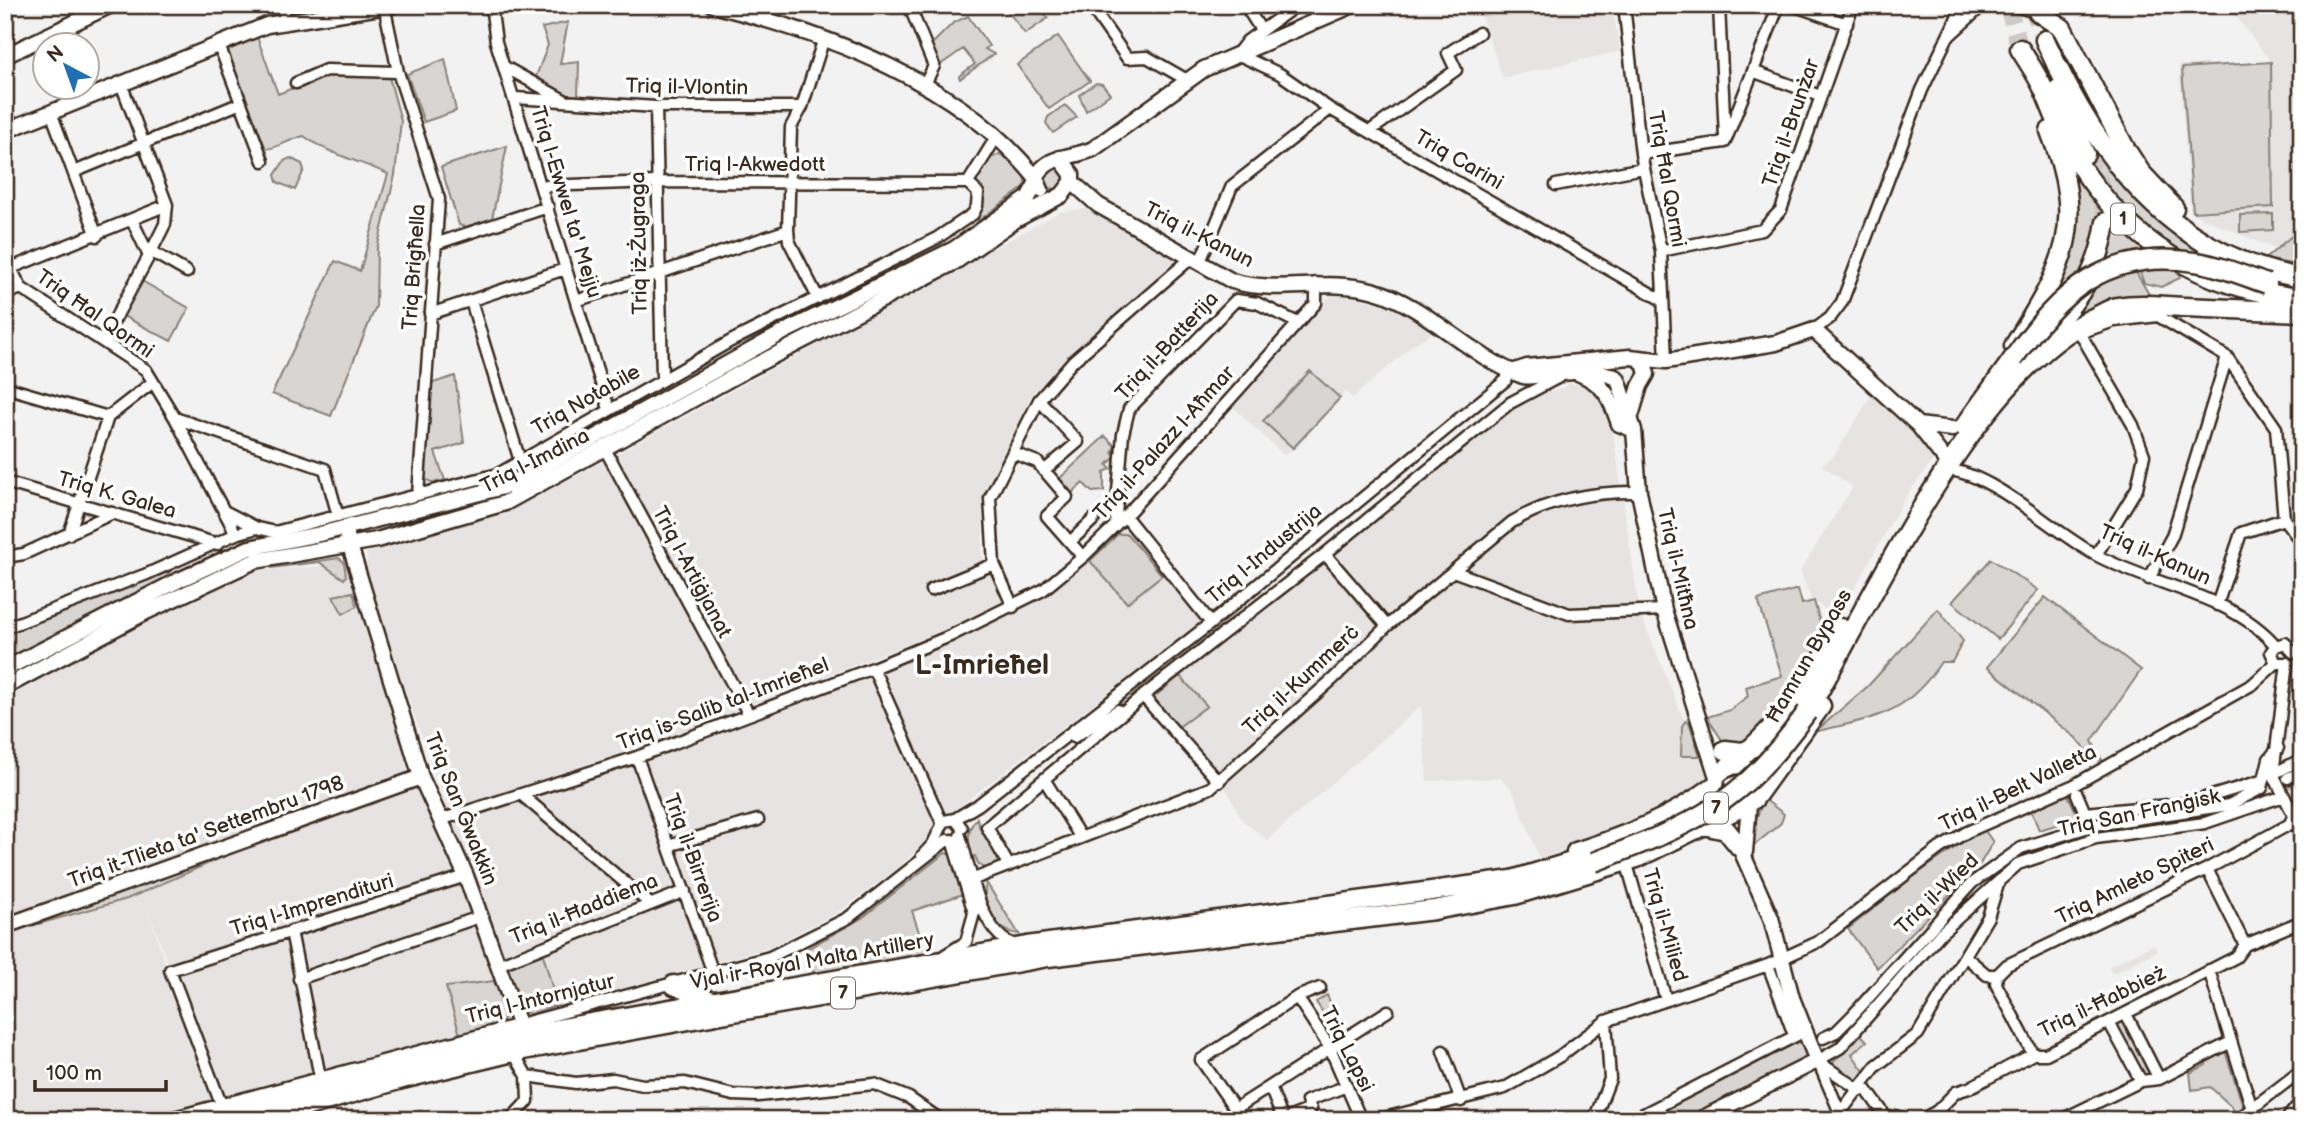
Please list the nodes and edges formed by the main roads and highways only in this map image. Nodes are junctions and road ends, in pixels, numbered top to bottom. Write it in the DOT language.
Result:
graph roads {
  1 [pos="111,5"];
  2 [pos="713,5"];
  3 [pos="1353,5"];
  4 [pos="387,6"];
  5 [pos="2035,9"];
  6 [pos="5,56"];
  7 [pos="5,131"];
  8 [pos="1093,149"];
  9 [pos="1014,150"];
  10 [pos="2085,154"];
  11 [pos="1055,159"];
  12 [pos="1072,178"];
  13 [pos="1037,180"];
  14 [pos="1058,197"];
  15 [pos="1098,205"];
  16 [pos="2106,222"];
  17 [pos="2240,259"];
  18 [pos="2302,278"];
  19 [pos="2302,291"];
  20 [pos="2302,298"];
  21 [pos="2302,312"];
  22 [pos="2080,333"];
  23 [pos="1630,359"];
  24 [pos="1665,360"];
  25 [pos="1512,370"];
  26 [pos="1573,373"];
  27 [pos="1618,380"];
  28 [pos="1644,380"];
  29 [pos="1998,401"];
  30 [pos="1978,406"];
  31 [pos="1627,425"];
  32 [pos="1918,425"];
  33 [pos="1952,429"];
  34 [pos="1972,434"];
  35 [pos="1950,460"];
  36 [pos="342,522"];
  37 [pos="349,545"];
  38 [pos="1866,595"];
  39 [pos="5,669"];
  40 [pos="5,687"];
  41 [pos="1700,725"];
  42 [pos="421,777"];
  43 [pos="1727,779"];
  44 [pos="1748,804"];
  45 [pos="1708,826"];
  46 [pos="1742,851"];
  47 [pos="1593,859"];
  48 [pos="1439,892"];
  49 [pos="1434,910"];
  50 [pos="5,926"];
  51 [pos="674,985"];
  52 [pos="713,1001"];
  53 [pos="519,1024"];
  54 [pos="1817,1061"];
  55 [pos="1703,1119"];
  56 [pos="201,1120"];
  57 [pos="259,1120"];
  1 -- 6 [label="main road"];
  2 -- 9 [label="main road"];
  3 -- 8 [label="main road"];
  4 -- 7 [label="main road"];
  5 -- 17 [label="highway"];
  8 -- 11 [label="main road"];
  8 -- 12 [label="main road"];
  9 -- 11 [label="main road"];
  9 -- 13 [label="main road"];
  10 -- 17 [label="highway, 1"];
  11 -- 12 [label="main road"];
  11 -- 13 [label="main road"];
  12 -- 14 [label="main road"];
  12 -- 15 [label="main road, Triq il-Kanun"];
  13 -- 14 [label="main road"];
  13 -- 36 [label="main road, Triq l-Imdina"];
  14 -- 15 [label="main road, Triq il-Kanun"];
  14 -- 37 [label="main road, Triq l-Imdina"];
  15 -- 25 [label="main road, Triq il-Kanun"];
  16 -- 29 [label="highway"];
  17 -- 18 [label="highway, 1"];
  19 -- 30 [label="highway, bridge"];
  20 -- 30 [label="highway, 1"];
  21 -- 29 [label="highway"];
  22 -- 34 [label="highway"];
  23 -- 24 [label="main road"];
  23 -- 25 [label="main road"];
  23 -- 27 [label="main road"];
  23 -- 28 [label="main road"];
  24 -- 28 [label="main road"];
  24 -- 32 [label="main road, Triq il-Kanun"];
  25 -- 26 [label="main road, Triq il-Kanun"];
  26 -- 27 [label="main road, Triq il-Kanun"];
  26 -- 31 [label="main road"];
  27 -- 28 [label="main road"];
  27 -- 31 [label="main road, Triq il-Mitħna"];
  28 -- 31 [label="main road, Triq il-Mitħna"];
  29 -- 34 [label="highway, Ħamrun Bypass / 7"];
  30 -- 35 [label="highway, Ħamrun Bypass / 7"];
  31 -- 41 [label="main road, Triq il-Mitħna"];
  32 -- 33 [label="main road"];
  32 -- 35 [label="main road, Triq il-Kanun"];
  34 -- 35 [label="highway, Ħamrun Bypass / 7"];
  35 -- 38 [label="highway, Ħamrun Bypass / 7"];
  36 -- 37 [label="main road, Triq San Ġwakkin"];
  36 -- 39 [label="main road, Triq l-Imdina"];
  37 -- 40 [label="main road, Triq l-Imdina"];
  37 -- 42 [label="main road, Triq San Ġwakkin"];
  38 -- 43 [label="highway"];
  38 -- 44 [label="highway"];
  38 -- 47 [label="highway, Ħamrun Bypass / 7, bridge"];
  41 -- 43 [label="main road, Triq il-Mitħna"];
  41 -- 43 [label="main road, Triq il-Mitħna"];
  42 -- 50 [label="main road, Triq it-Tlieta ta' Settembru 1798"];
  42 -- 53 [label="main road, Triq San Ġwakkin"];
  43 -- 44 [label="highway"];
  43 -- 44 [label="main road, Triq il-Mitħna"];
  43 -- 45 [label="highway"];
  43 -- 46 [label="main road, Triq il-Mitħna"];
  43 -- 48 [label="highway"];
  44 -- 46 [label="main road, Triq il-Mitħna"];
  45 -- 46 [label="highway"];
  45 -- 49 [label="highway"];
  46 -- 54 [label="main road, Triq il-Mitħna"];
  47 -- 48 [label="highway, Ħamrun Bypass / 7"];
  47 -- 49 [label="highway, Ħamrun Bypass / 7"];
  48 -- 52 [label="highway, Vjal ir-Royal Malta Artillery / 7"];
  49 -- 57 [label="highway, Vjal ir-Royal Malta Artillery / 7"];
  51 -- 52 [label="highway"];
  52 -- 56 [label="highway, Vjal ir-Royal Malta Artillery / 7"];
  54 -- 55 [label="main road, Triq il-Wied"];
}
